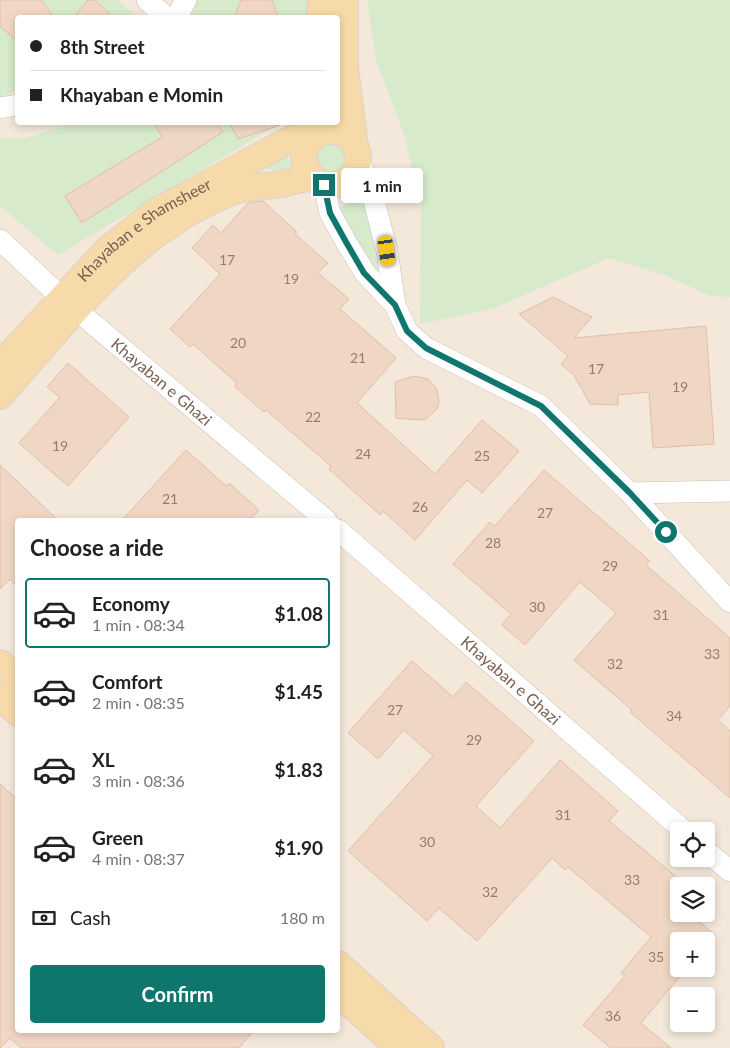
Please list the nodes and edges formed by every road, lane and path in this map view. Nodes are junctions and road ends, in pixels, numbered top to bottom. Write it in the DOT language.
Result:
graph roads {
  1 [pos="147,0"];
  2 [pos="186,0"];
  3 [pos="320,0"];
  4 [pos="345,0"];
  5 [pos="164,15"];
  6 [pos="178,15"];
  7 [pos="320,15"];
  8 [pos="15,105"];
  9 [pos="0,108"];
  10 [pos="316,129"];
  11 [pos="356,153"];
  12 [pos="317,181"];
  13 [pos="0,240"];
  14 [pos="69,303"];
  15 [pos="395,305"];
  16 [pos="0,365"];
  17 [pos="0,396"];
  18 [pos="730,491"];
  19 [pos="630,493"];
  20 [pos="324,518"];
  21 [pos="340,532"];
  22 [pos="730,602"];
  23 [pos="0,663"];
  24 [pos="15,676"];
  25 [pos="0,697"];
  26 [pos="15,710"];
  27 [pos="674,822"];
  28 [pos="715,859"];
  29 [pos="730,872"];
  30 [pos="340,966"];
  31 [pos="340,995"];
  32 [pos="398,1048"];
  33 [pos="431,1048"];
  1 -- 5 [label="street"];
  2 -- 6 [label="street"];
  3 -- 7 [label="main road"];
  4 -- 11 [label="main road"];
  8 -- 9 [label="street"];
  10 -- 11 [label="main road"];
  10 -- 12 [label="main road"];
  10 -- 14 [label="main road, Khayaban e Shamsheer"];
  11 -- 12 [label="main road"];
  11 -- 15 [label="street"];
  12 -- 14 [label="main road, Khayaban e Shamsheer"];
  12 -- 15 [label="street"];
  13 -- 14 [label="street, Khayaban e Ghazi"];
  14 -- 16 [label="main road, Khayaban e Shamsheer"];
  14 -- 17 [label="main road, Khayaban e Shamsheer"];
  14 -- 20 [label="street, Khayaban e Ghazi"];
  15 -- 19 [label="street"];
  18 -- 19 [label="street"];
  19 -- 22 [label="street"];
  21 -- 27 [label="street, Khayaban e Ghazi"];
  23 -- 24 [label="main road"];
  25 -- 26 [label="main road"];
  28 -- 29 [label="street"];
  30 -- 33 [label="main road"];
  31 -- 32 [label="main road"];
}
